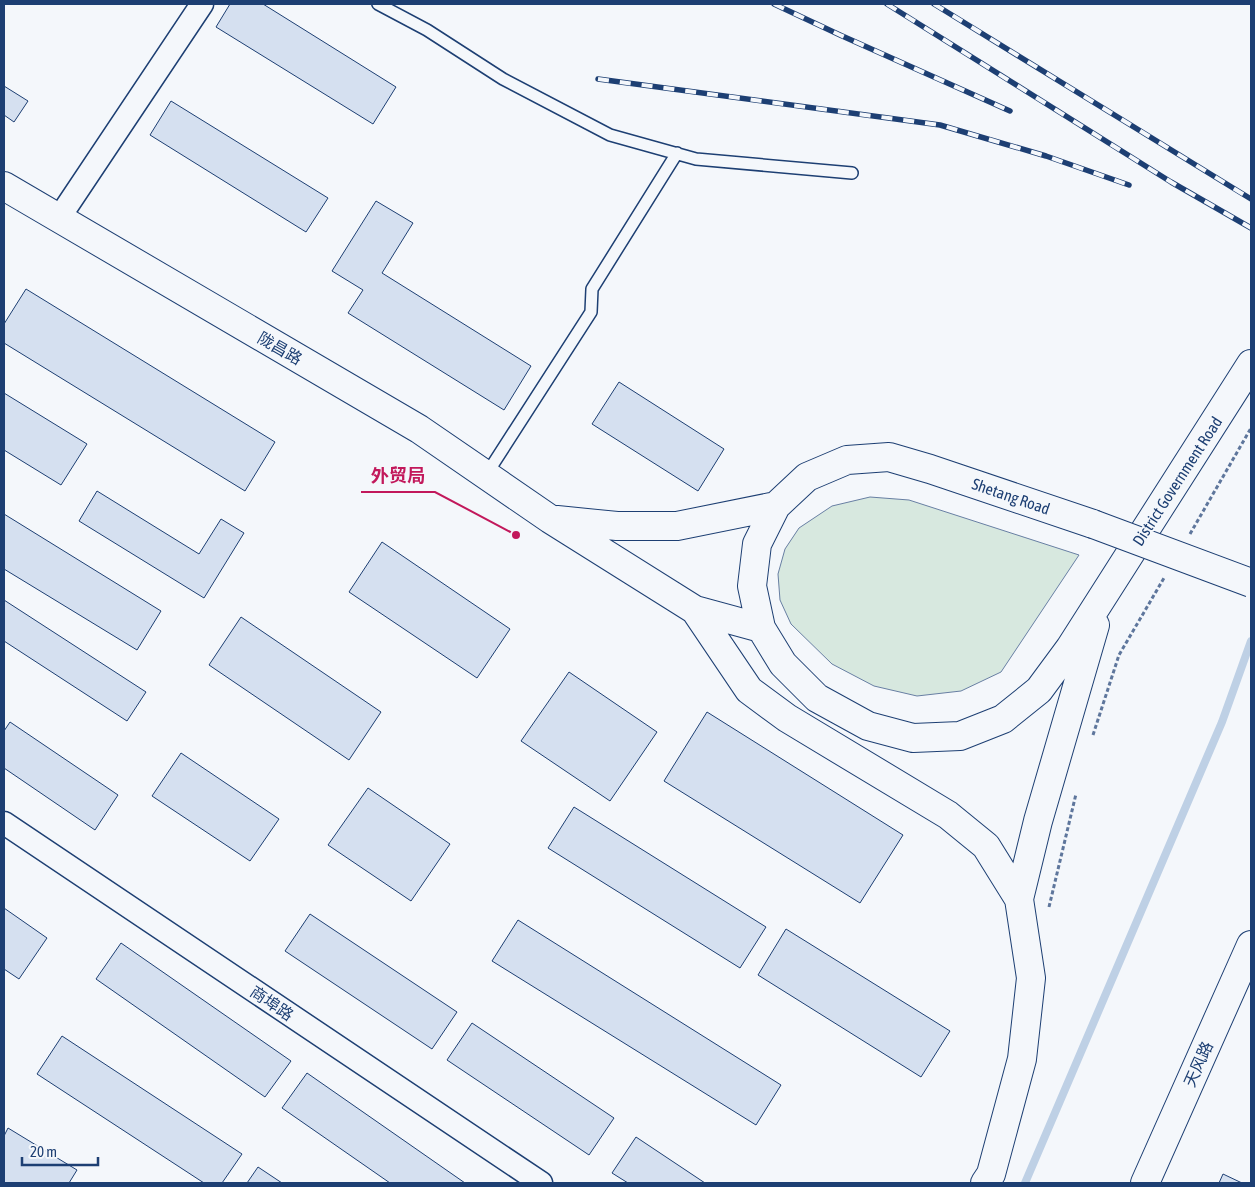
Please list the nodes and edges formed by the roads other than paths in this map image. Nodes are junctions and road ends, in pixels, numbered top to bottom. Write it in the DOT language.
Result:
graph roads {
  1 [pos="202,4"];
  2 [pos="378,4"];
  3 [pos="677,153"];
  4 [pos="852,173"];
  5 [pos="4,186"];
  6 [pos="59,218"];
  7 [pos="1251,364"];
  8 [pos="486,475"];
  9 [pos="776,506"];
  10 [pos="550,519"];
  11 [pos="1251,583"];
  12 [pos="1103,597"];
  13 [pos="695,610"];
  14 [pos="760,628"];
  15 [pos="4,823"];
  16 [pos="1018,899"];
  17 [pos="1251,945"];
  18 [pos="541,1183"];
  19 [pos="985,1183"];
  20 [pos="1145,1183"];
  1 -- 6 [label="street"];
  2 -- 3 [label="lane"];
  3 -- 4 [label="lane"];
  3 -- 8 [label="lane"];
  5 -- 6 [label="main road, 陇昌路"];
  6 -- 8 [label="main road, 陇昌路"];
  7 -- 12 [label="main road, District Government Road"];
  8 -- 10 [label="main road, 陇昌路"];
  9 -- 10 [label="main road"];
  9 -- 11 [label="main road, Shetang Road, bridge"];
  9 -- 14 [label="main road"];
  10 -- 13 [label="main road, 陇昌路"];
  12 -- 14 [label="main road, District Government Road"];
  12 -- 16 [label="main road"];
  13 -- 14 [label="main road"];
  13 -- 16 [label="main road"];
  15 -- 18 [label="street, 商埠路"];
  16 -- 19 [label="main road"];
  17 -- 20 [label="main road, 天风路"];
}
